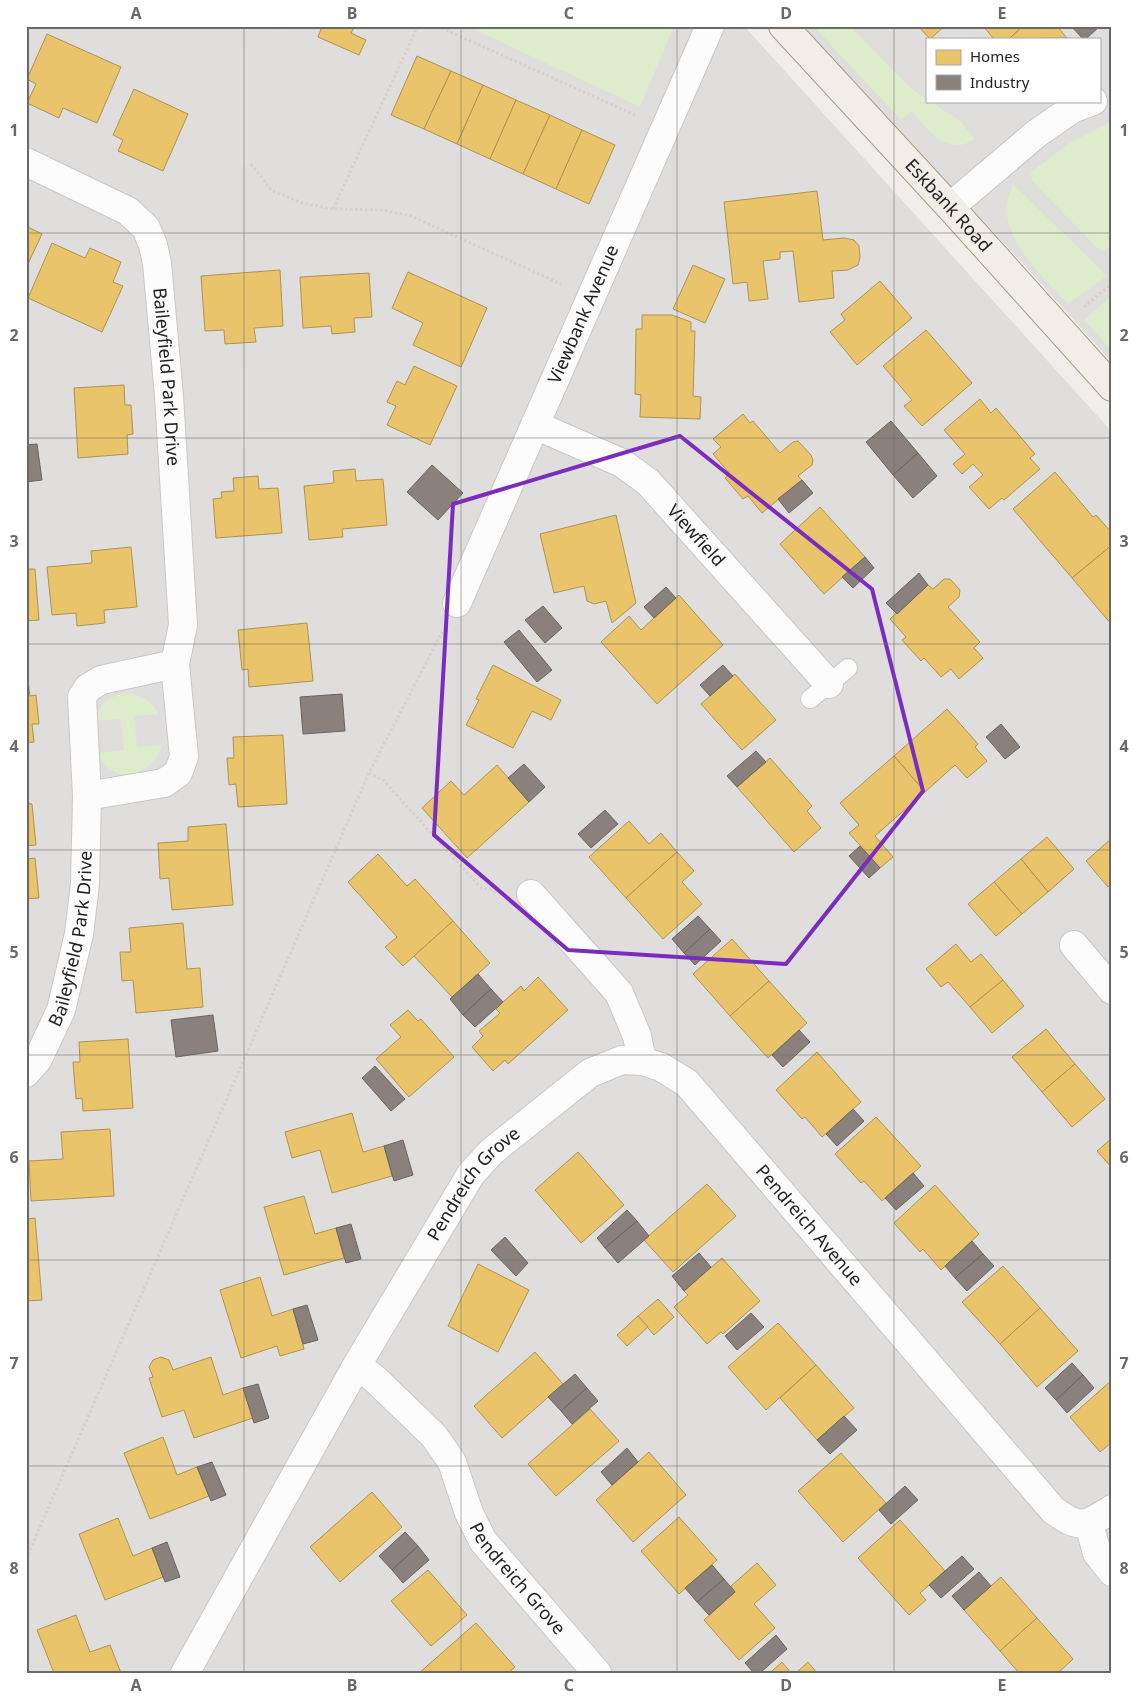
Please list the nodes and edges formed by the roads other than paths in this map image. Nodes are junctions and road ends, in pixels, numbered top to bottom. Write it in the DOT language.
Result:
graph roads {
  1 [pos="710,26"];
  2 [pos="782,26"];
  3 [pos="1112,94"];
  4 [pos="1100,99"];
  5 [pos="1090,102"];
  6 [pos="26,162"];
  7 [pos="950,207"];
  8 [pos="1112,388"];
  9 [pos="535,425"];
  10 [pos="457,603"];
  11 [pos="175,664"];
  12 [pos="829,684"];
  13 [pos="86,796"];
  14 [pos="530,894"];
  15 [pos="1074,945"];
  16 [pos="1112,990"];
  17 [pos="642,1061"];
  18 [pos="26,1073"];
  19 [pos="357,1365"];
  20 [pos="1112,1508"];
  21 [pos="1089,1524"];
  22 [pos="1112,1572"];
  23 [pos="185,1673"];
  24 [pos="597,1673"];
  1 -- 9 [label="street, Viewbank Avenue"];
  2 -- 7 [label="main road, Eskbank Road"];
  3 -- 4 [label="street"];
  5 -- 7 [label="street"];
  6 -- 11 [label="street, Baileyfield Park Drive"];
  7 -- 8 [label="main road, Eskbank Road"];
  9 -- 10 [label="street, Viewbank Avenue"];
  9 -- 12 [label="street, Viewfield"];
  11 -- 13 [label="street, Baileyfield Park Drive"];
  11 -- 13 [label="street, Baileyfield Park Drive"];
  13 -- 18 [label="street, Baileyfield Park Drive"];
  14 -- 17 [label="street"];
  15 -- 16 [label="street"];
  17 -- 19 [label="street, Pendreich Grove"];
  17 -- 21 [label="street, Pendreich Avenue"];
  19 -- 23 [label="street, Pendreich Grove"];
  19 -- 24 [label="street, Pendreich Grove"];
  20 -- 21 [label="street"];
  21 -- 22 [label="street"];
}
